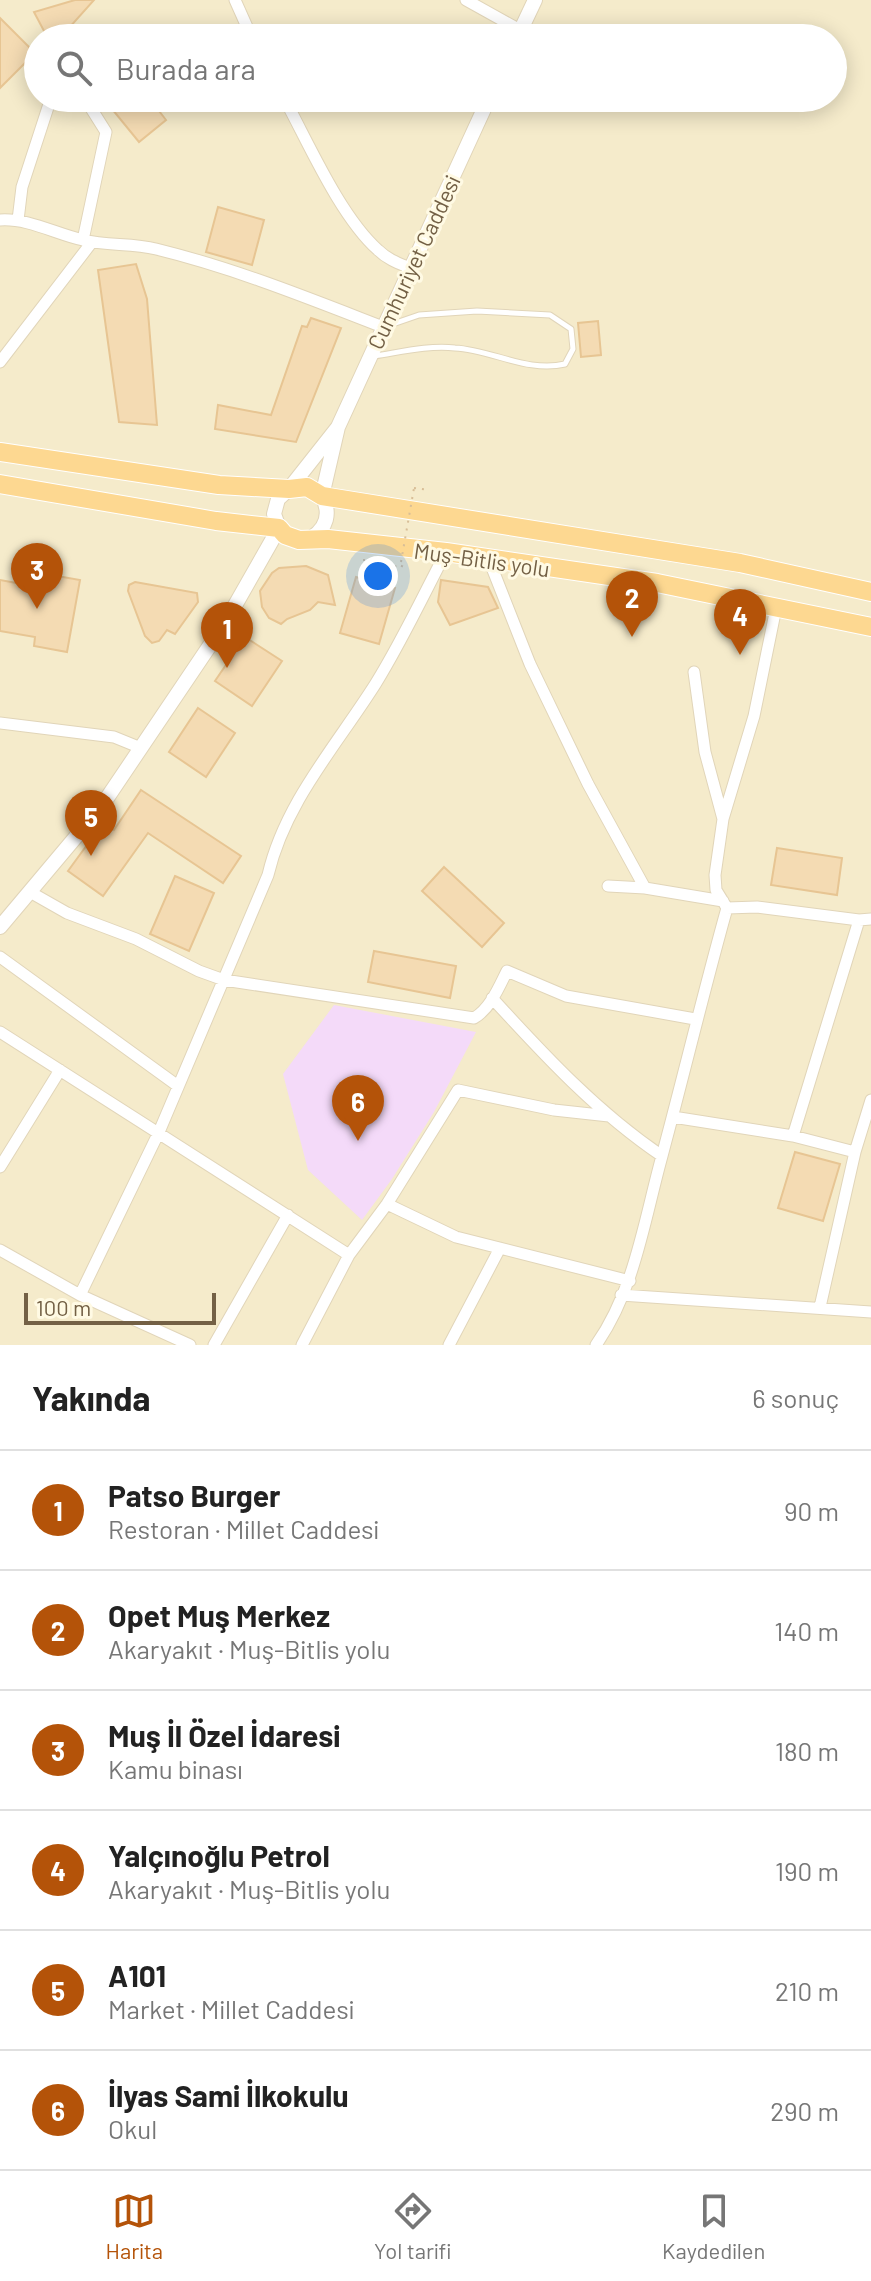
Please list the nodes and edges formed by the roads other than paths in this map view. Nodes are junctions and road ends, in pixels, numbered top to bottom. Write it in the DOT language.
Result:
graph roads {
  1 [pos="235,0"];
  2 [pos="466,0"];
  3 [pos="535,0"];
  4 [pos="246,24"];
  5 [pos="503,24"];
  6 [pos="524,24"];
  7 [pos="46,112"];
  8 [pos="93,112"];
  9 [pos="292,112"];
  10 [pos="482,112"];
  11 [pos="0,220"];
  12 [pos="18,220"];
  13 [pos="88,241"];
  14 [pos="410,268"];
  15 [pos="383,327"];
  16 [pos="370,357"];
  17 [pos="0,362"];
  18 [pos="338,427"];
  19 [pos="0,452"];
  20 [pos="0,484"];
  21 [pos="289,489"];
  22 [pos="322,496"];
  23 [pos="279,528"];
  24 [pos="311,538"];
  25 [pos="446,552"];
  26 [pos="489,560"];
  27 [pos="871,592"];
  28 [pos="776,608"];
  29 [pos="871,627"];
  30 [pos="694,672"];
  31 [pos="0,723"];
  32 [pos="141,748"];
  33 [pos="723,819"];
  34 [pos="608,886"];
  35 [pos="645,888"];
  36 [pos="30,892"];
  37 [pos="725,905"];
  38 [pos="865,920"];
  39 [pos="0,927"];
  40 [pos="0,957"];
  41 [pos="224,980"];
  42 [pos="492,998"];
  43 [pos="695,1019"];
  44 [pos="0,1032"];
  45 [pos="60,1070"];
  46 [pos="178,1086"];
  47 [pos="871,1100"];
  48 [pos="609,1116"];
  49 [pos="673,1117"];
  50 [pos="159,1132"];
  51 [pos="793,1136"];
  52 [pos="855,1152"];
  53 [pos="662,1156"];
  54 [pos="0,1167"];
  55 [pos="387,1204"];
  56 [pos="288,1215"];
  57 [pos="500,1248"];
  58 [pos="0,1250"];
  59 [pos="349,1255"];
  60 [pos="630,1281"];
  61 [pos="80,1295"];
  62 [pos="621,1295"];
  63 [pos="820,1307"];
  64 [pos="871,1312"];
  65 [pos="190,1345"];
  66 [pos="214,1345"];
  67 [pos="302,1345"];
  68 [pos="449,1345"];
  69 [pos="596,1345"];
  1 -- 4 [label="street"];
  2 -- 5 [label="street"];
  3 -- 6 [label="street"];
  7 -- 12 [label="street"];
  8 -- 13 [label="street"];
  9 -- 14 [label="street"];
  10 -- 14 [label="street, Cumhuriyet Caddesi"];
  11 -- 12 [label="street"];
  12 -- 13 [label="street"];
  13 -- 15 [label="street"];
  13 -- 17 [label="street"];
  14 -- 15 [label="street, Cumhuriyet Caddesi"];
  15 -- 16 [label="street, Cumhuriyet Caddesi"];
  15 -- 16 [label="lane"];
  16 -- 18 [label="street, Cumhuriyet Caddesi"];
  18 -- 21 [label="street, Cumhuriyet Caddesi"];
  18 -- 22 [label="street, Cumhuriyet Caddesi"];
  19 -- 21 [label="highway, Muş-Bitlis yolu"];
  20 -- 23 [label="highway, Muş-Bitlis yolu"];
  21 -- 22 [label="highway, Muş-Bitlis yolu"];
  21 -- 23 [label="street, Cumhuriyet Caddesi"];
  22 -- 24 [label="street, Cumhuriyet Caddesi"];
  22 -- 27 [label="highway, Muş-Bitlis yolu"];
  23 -- 24 [label="highway, Muş-Bitlis yolu"];
  23 -- 32 [label="street"];
  24 -- 25 [label="highway, Muş-Bitlis yolu"];
  25 -- 26 [label="highway, Muş-Bitlis yolu"];
  25 -- 41 [label="street"];
  26 -- 28 [label="highway, Muş-Bitlis yolu"];
  26 -- 35 [label="street"];
  28 -- 29 [label="highway, Muş-Bitlis yolu"];
  28 -- 33 [label="street"];
  30 -- 33 [label="street"];
  31 -- 32 [label="street"];
  32 -- 36 [label="street"];
  33 -- 37 [label="street"];
  34 -- 35 [label="street"];
  35 -- 37 [label="street"];
  36 -- 39 [label="street"];
  36 -- 41 [label="street"];
  37 -- 38 [label="street"];
  37 -- 43 [label="street"];
  38 -- 51 [label="street"];
  40 -- 46 [label="street"];
  41 -- 42 [label="street"];
  41 -- 46 [label="street"];
  42 -- 43 [label="street"];
  42 -- 48 [label="street"];
  43 -- 49 [label="street"];
  44 -- 45 [label="street"];
  45 -- 50 [label="street"];
  45 -- 54 [label="street"];
  46 -- 50 [label="street"];
  47 -- 52 [label="street"];
  48 -- 53 [label="street"];
  48 -- 55 [label="street"];
  49 -- 51 [label="street"];
  49 -- 53 [label="street"];
  50 -- 56 [label="street"];
  50 -- 61 [label="street"];
  51 -- 52 [label="street"];
  52 -- 63 [label="street"];
  53 -- 60 [label="street"];
  55 -- 57 [label="street"];
  55 -- 59 [label="street"];
  56 -- 59 [label="street"];
  56 -- 66 [label="street"];
  57 -- 60 [label="street"];
  57 -- 68 [label="street"];
  58 -- 61 [label="street"];
  59 -- 67 [label="street"];
  60 -- 62 [label="street"];
  61 -- 65 [label="street"];
  62 -- 63 [label="street"];
  62 -- 69 [label="street"];
  63 -- 64 [label="street"];
}
